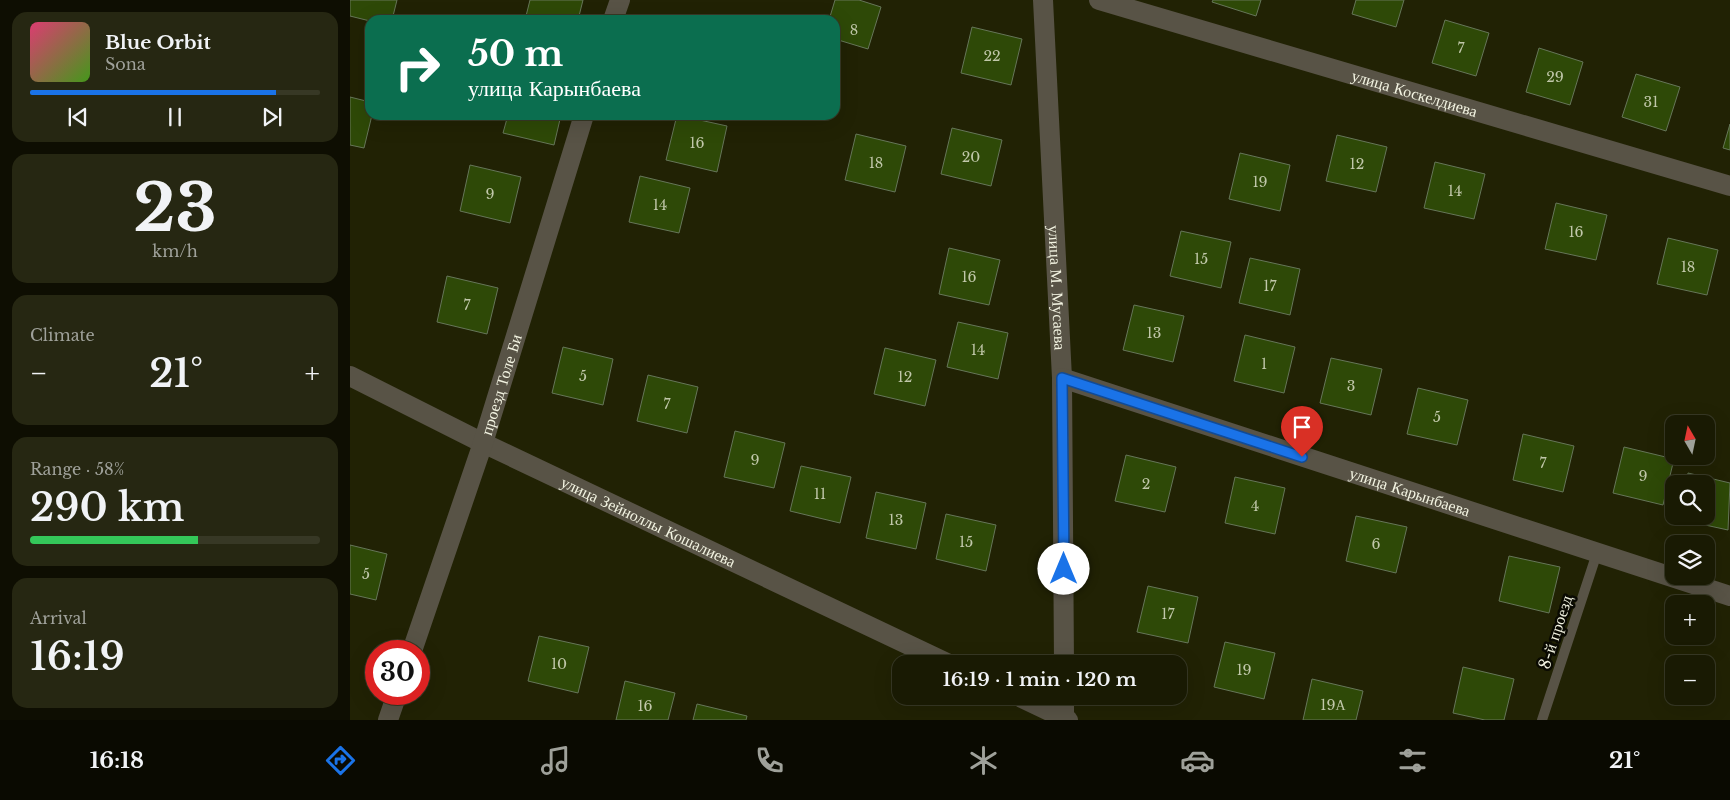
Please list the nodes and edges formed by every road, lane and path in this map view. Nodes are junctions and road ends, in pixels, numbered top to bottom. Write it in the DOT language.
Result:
graph roads {
  1 [pos="620,0"];
  2 [pos="1043,0"];
  3 [pos="1099,0"];
  4 [pos="616,15"];
  5 [pos="582,120"];
  6 [pos="1730,186"];
  7 [pos="350,376"];
  8 [pos="1062,378"];
  9 [pos="484,443"];
  10 [pos="1597,553"];
  11 [pos="1730,596"];
  12 [pos="416,640"];
  13 [pos="930,655"];
  14 [pos="1064,655"];
  15 [pos="393,705"];
  16 [pos="1037,705"];
  17 [pos="1065,705"];
  18 [pos="1066,719"];
  19 [pos="388,720"];
  20 [pos="1542,720"];
  1 -- 4 [label="street"];
  2 -- 8 [label="street, улица М. Мусаева"];
  3 -- 6 [label="street, улица Коскелдиева"];
  5 -- 9 [label="street, проезд Толе Би"];
  7 -- 9 [label="street, улица Зейноллы Кошалиева"];
  8 -- 10 [label="street, улица Карынбаева"];
  8 -- 14 [label="street, улица М. Мусаева"];
  9 -- 12 [label="street, проезд Толе Би"];
  9 -- 13 [label="street, улица Зейноллы Кошалиева"];
  10 -- 11 [label="street, улица Карынбаева"];
  10 -- 20 [label="lane, 8-й проезд"];
  15 -- 19 [label="street"];
  16 -- 18 [label="street"];
  17 -- 18 [label="street"];
}
